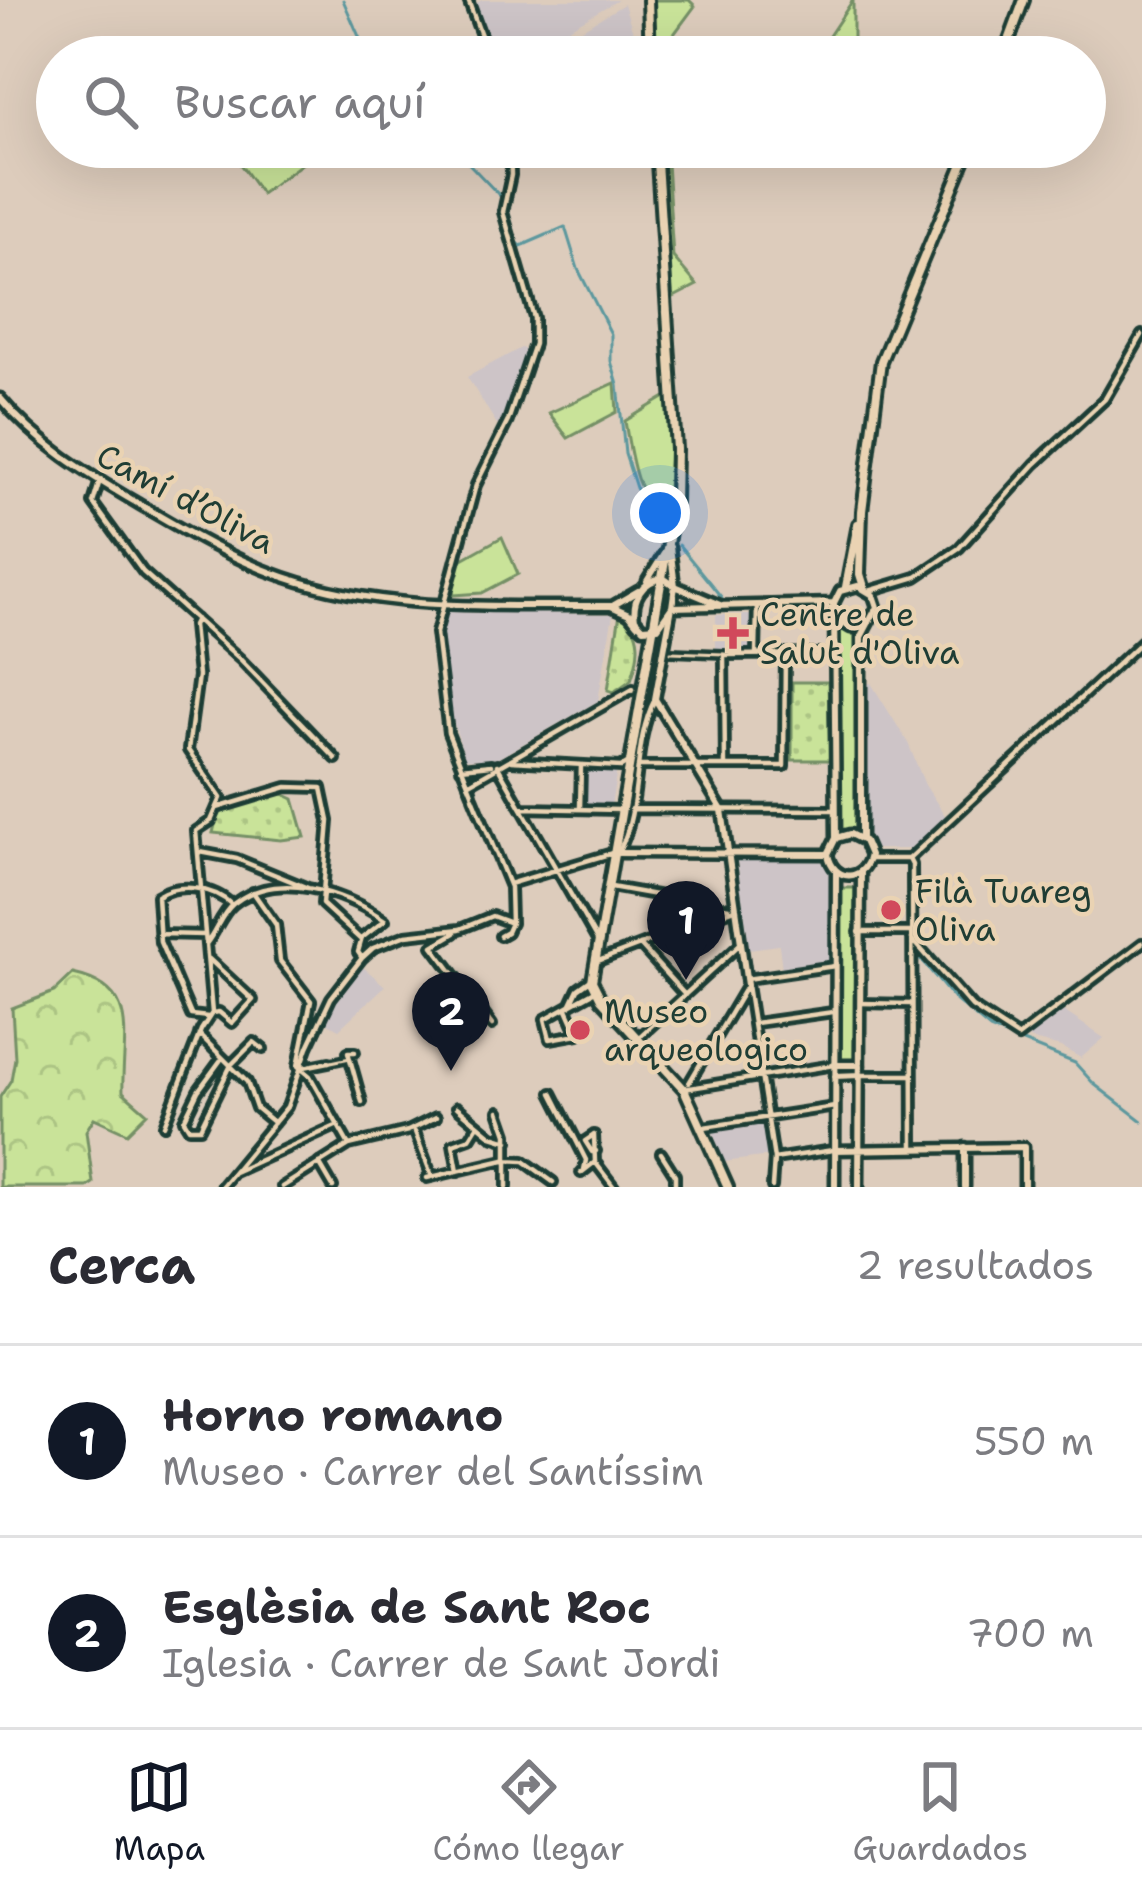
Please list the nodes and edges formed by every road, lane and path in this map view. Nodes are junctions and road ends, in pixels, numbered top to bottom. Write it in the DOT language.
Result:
graph roads {
  1 [pos="468,0"];
  2 [pos="1024,0"];
  3 [pos="646,4"];
  4 [pos="481,36"];
  5 [pos="648,36"];
  6 [pos="1011,36"];
  7 [pos="512,168"];
  8 [pos="657,168"];
  9 [pos="961,168"];
  10 [pos="1142,334"];
  11 [pos="0,398"];
  12 [pos="100,480"];
  13 [pos="862,511"];
  14 [pos="670,543"];
  15 [pos="675,573"];
  16 [pos="663,578"];
  17 [pos="675,586"];
  18 [pos="846,587"];
  19 [pos="642,588"];
  20 [pos="866,589"];
  21 [pos="692,591"];
  22 [pos="834,603"];
  23 [pos="443,604"];
  24 [pos="611,606"];
  25 [pos="728,606"];
  26 [pos="757,606"];
  27 [pos="672,608"];
  28 [pos="836,617"];
  29 [pos="196,619"];
  30 [pos="637,624"];
  31 [pos="868,624"];
  32 [pos="654,629"];
  33 [pos="1142,641"];
  34 [pos="670,652"];
  35 [pos="757,654"];
  36 [pos="785,654"];
  37 [pos="835,654"];
  38 [pos="725,655"];
  39 [pos="633,689"];
  40 [pos="655,699"];
  41 [pos="336,759"];
  42 [pos="509,760"];
  43 [pos="634,764"];
  44 [pos="497,765"];
  45 [pos="581,765"];
  46 [pos="695,766"];
  47 [pos="725,766"];
  48 [pos="461,768"];
  49 [pos="468,784"];
  50 [pos="217,808"];
  51 [pos="522,808"];
  52 [pos="580,809"];
  53 [pos="626,810"];
  54 [pos="722,810"];
  55 [pos="836,810"];
  56 [pos="836,838"];
  57 [pos="861,838"];
  58 [pos="618,852"];
  59 [pos="198,853"];
  60 [pos="728,854"];
  61 [pos="828,854"];
  62 [pos="870,859"];
  63 [pos="909,859"];
  64 [pos="556,870"];
  65 [pos="836,872"];
  66 [pos="860,873"];
  67 [pos="509,884"];
  68 [pos="608,886"];
  69 [pos="201,887"];
  70 [pos="308,888"];
  71 [pos="322,890"];
  72 [pos="254,892"];
  73 [pos="232,905"];
  74 [pos="714,906"];
  75 [pos="735,909"];
  76 [pos="715,917"];
  77 [pos="511,923"];
  78 [pos="460,929"];
  79 [pos="215,932"];
  80 [pos="860,932"];
  81 [pos="159,934"];
  82 [pos="205,936"];
  83 [pos="500,936"];
  84 [pos="912,936"];
  85 [pos="361,940"];
  86 [pos="598,942"];
  87 [pos="1142,943"];
  88 [pos="740,944"];
  89 [pos="640,945"];
  90 [pos="208,958"];
  91 [pos="362,958"];
  92 [pos="594,965"];
  93 [pos="835,965"];
  94 [pos="592,979"];
  95 [pos="746,982"];
  96 [pos="580,987"];
  97 [pos="592,993"];
  98 [pos="685,994"];
  99 [pos="860,1003"];
  100 [pos="912,1004"];
  101 [pos="568,1007"];
  102 [pos="835,1012"];
  103 [pos="210,1015"];
  104 [pos="755,1023"];
  105 [pos="492,1024"];
  106 [pos="199,1034"];
  107 [pos="638,1038"];
  108 [pos="263,1049"];
  109 [pos="352,1055"];
  110 [pos="220,1061"];
  111 [pos="329,1062"];
  112 [pos="231,1065"];
  113 [pos="834,1065"];
  114 [pos="860,1065"];
  115 [pos="303,1068"];
  116 [pos="762,1075"];
  117 [pos="860,1075"];
  118 [pos="912,1075"];
  119 [pos="835,1076"];
  120 [pos="686,1088"];
  121 [pos="551,1093"];
  122 [pos="362,1102"];
  123 [pos="457,1107"];
  124 [pos="835,1107"];
  125 [pos="499,1111"];
  126 [pos="768,1116"];
  127 [pos="436,1117"];
  128 [pos="275,1124"];
  129 [pos="338,1125"];
  130 [pos="478,1125"];
  131 [pos="164,1126"];
  132 [pos="702,1128"];
  133 [pos="413,1130"];
  134 [pos="508,1141"];
  135 [pos="349,1145"];
  136 [pos="859,1147"];
  137 [pos="913,1147"];
  138 [pos="965,1147"];
  139 [pos="835,1150"];
  140 [pos="600,1152"];
  141 [pos="661,1153"];
  142 [pos="774,1159"];
  143 [pos="507,1160"];
  144 [pos="595,1162"];
  145 [pos="320,1163"];
  146 [pos="233,1172"];
  147 [pos="459,1172"];
  148 [pos="553,1182"];
  149 [pos="675,1186"];
  150 [pos="221,1187"];
  151 [pos="282,1187"];
  152 [pos="333,1187"];
  153 [pos="507,1187"];
  154 [pos="614,1187"];
  155 [pos="728,1187"];
  156 [pos="772,1187"];
  157 [pos="835,1187"];
  158 [pos="860,1187"];
  159 [pos="965,1187"];
  160 [pos="1024,1187"];
  1 -- 4 [label="street"];
  2 -- 6 [label="main road"];
  3 -- 5 [label="main road"];
  7 -- 23 [label="street"];
  8 -- 14 [label="main road"];
  9 -- 13 [label="main road"];
  10 -- 20 [label="street"];
  11 -- 12 [label="street, Camí d’Oliva"];
  12 -- 23 [label="street, Camí d’Oliva"];
  12 -- 29 [label="street"];
  13 -- 18 [label="main road"];
  13 -- 20 [label="main road"];
  14 -- 15 [label="street"];
  14 -- 16 [label="main road"];
  14 -- 19 [label="street"];
  15 -- 17 [label="street"];
  15 -- 21 [label="street"];
  16 -- 17 [label="street"];
  16 -- 19 [label="street"];
  16 -- 32 [label="main road"];
  17 -- 21 [label="street"];
  17 -- 27 [label="street"];
  18 -- 20 [label="street"];
  18 -- 22 [label="street"];
  19 -- 24 [label="street"];
  19 -- 30 [label="street"];
  20 -- 31 [label="street"];
  21 -- 25 [label="street"];
  22 -- 26 [label="street"];
  22 -- 28 [label="street"];
  23 -- 24 [label="street, Camí d’Oliva"];
  23 -- 48 [label="street"];
  24 -- 30 [label="street"];
  25 -- 26 [label="street"];
  25 -- 27 [label="street"];
  26 -- 35 [label="street"];
  27 -- 32 [label="street"];
  27 -- 40 [label="street"];
  28 -- 31 [label="street"];
  28 -- 37 [label="street"];
  29 -- 41 [label="street"];
  29 -- 50 [label="street"];
  30 -- 32 [label="street"];
  31 -- 57 [label="street"];
  32 -- 43 [label="main road"];
  33 -- 63 [label="street"];
  34 -- 38 [label="street"];
  35 -- 36 [label="street"];
  35 -- 38 [label="street"];
  36 -- 37 [label="street"];
  36 -- 47 [label="street"];
  37 -- 55 [label="street"];
  38 -- 47 [label="street"];
  39 -- 42 [label="street"];
  40 -- 43 [label="street"];
  40 -- 46 [label="street"];
  42 -- 44 [label="street"];
  42 -- 45 [label="street"];
  43 -- 45 [label="street"];
  43 -- 46 [label="street"];
  43 -- 53 [label="main road"];
  44 -- 48 [label="street"];
  44 -- 49 [label="street"];
  44 -- 51 [label="street"];
  45 -- 52 [label="street"];
  46 -- 47 [label="street"];
  46 -- 54 [label="street"];
  48 -- 49 [label="street"];
  49 -- 67 [label="street"];
  50 -- 59 [label="street"];
  50 -- 71 [label="street"];
  51 -- 52 [label="street"];
  51 -- 64 [label="street"];
  52 -- 53 [label="street"];
  53 -- 54 [label="street"];
  53 -- 58 [label="main road"];
  54 -- 55 [label="street"];
  54 -- 60 [label="street"];
  55 -- 56 [label="street"];
  56 -- 57 [label="street"];
  56 -- 61 [label="street"];
  57 -- 62 [label="street"];
  58 -- 60 [label="street"];
  58 -- 64 [label="street"];
  58 -- 68 [label="main road"];
  59 -- 69 [label="street"];
  59 -- 70 [label="street"];
  60 -- 61 [label="street"];
  60 -- 75 [label="street"];
  61 -- 65 [label="street"];
  62 -- 63 [label="street"];
  62 -- 66 [label="street"];
  63 -- 84 [label="street"];
  64 -- 67 [label="street"];
  64 -- 86 [label="street"];
  65 -- 66 [label="street"];
  65 -- 93 [label="street"];
  66 -- 80 [label="street"];
  67 -- 77 [label="street"];
  68 -- 74 [label="street"];
  68 -- 86 [label="main road"];
  69 -- 73 [label="street"];
  69 -- 81 [label="street"];
  69 -- 82 [label="street"];
  70 -- 71 [label="street"];
  70 -- 72 [label="street"];
  71 -- 85 [label="street"];
  71 -- 85 [label="street"];
  72 -- 73 [label="street"];
  72 -- 115 [label="street"];
  73 -- 79 [label="street"];
  74 -- 75 [label="street"];
  74 -- 76 [label="street"];
  75 -- 76 [label="street"];
  75 -- 88 [label="street"];
  76 -- 89 [label="street"];
  77 -- 78 [label="street"];
  77 -- 83 [label="street"];
  78 -- 91 [label="street"];
  78 -- 105 [label="street"];
  79 -- 82 [label="street"];
  79 -- 82 [label="street"];
  80 -- 84 [label="street"];
  80 -- 99 [label="street"];
  81 -- 82 [label="street"];
  81 -- 103 [label="street"];
  82 -- 90 [label="street"];
  84 -- 87 [label="street"];
  84 -- 100 [label="street"];
  85 -- 91 [label="street"];
  86 -- 92 [label="main road"];
  88 -- 95 [label="street"];
  88 -- 98 [label="street"];
  89 -- 92 [label="street"];
  89 -- 98 [label="street"];
  90 -- 103 [label="street"];
  90 -- 103 [label="street"];
  91 -- 115 [label="street"];
  92 -- 94 [label="main road"];
  93 -- 95 [label="street"];
  93 -- 102 [label="street"];
  94 -- 96 [label="street"];
  94 -- 97 [label="main road"];
  95 -- 104 [label="street"];
  95 -- 120 [label="street"];
  96 -- 97 [label="street"];
  96 -- 101 [label="street"];
  97 -- 101 [label="street"];
  97 -- 107 [label="main road"];
  98 -- 107 [label="street"];
  99 -- 100 [label="street"];
  99 -- 114 [label="street"];
  100 -- 118 [label="street"];
  101 -- 101 [label="street"];
  102 -- 104 [label="street"];
  102 -- 113 [label="street"];
  103 -- 106 [label="street"];
  104 -- 116 [label="street"];
  106 -- 112 [label="street"];
  106 -- 131 [label="street"];
  107 -- 120 [label="main road"];
  108 -- 112 [label="street"];
  109 -- 111 [label="street"];
  109 -- 122 [label="street"];
  110 -- 112 [label="street"];
  111 -- 115 [label="street"];
  112 -- 128 [label="street"];
  113 -- 114 [label="street"];
  113 -- 116 [label="street"];
  113 -- 119 [label="street"];
  114 -- 117 [label="street"];
  115 -- 128 [label="street"];
  115 -- 129 [label="street"];
  116 -- 120 [label="street"];
  116 -- 126 [label="street"];
  117 -- 118 [label="street"];
  117 -- 119 [label="street"];
  117 -- 136 [label="street"];
  118 -- 137 [label="street"];
  119 -- 124 [label="street"];
  120 -- 132 [label="main road"];
  121 -- 144 [label="street"];
  123 -- 130 [label="street"];
  124 -- 126 [label="street"];
  124 -- 139 [label="street"];
  125 -- 134 [label="street"];
  126 -- 132 [label="street"];
  126 -- 142 [label="street"];
  127 -- 133 [label="street"];
  128 -- 146 [label="street"];
  129 -- 135 [label="street"];
  129 -- 146 [label="street"];
  130 -- 134 [label="street"];
  130 -- 147 [label="street"];
  132 -- 155 [label="main road"];
  133 -- 135 [label="street"];
  133 -- 147 [label="street"];
  134 -- 143 [label="street"];
  135 -- 145 [label="street"];
  136 -- 137 [label="street"];
  136 -- 139 [label="street"];
  136 -- 158 [label="street"];
  137 -- 138 [label="street"];
  138 -- 159 [label="street"];
  138 -- 160 [label="street"];
  139 -- 142 [label="street"];
  139 -- 157 [label="street"];
  140 -- 144 [label="street"];
  141 -- 149 [label="street"];
  142 -- 156 [label="street"];
  143 -- 147 [label="street"];
  143 -- 148 [label="street"];
  143 -- 153 [label="street"];
  144 -- 154 [label="street"];
  145 -- 151 [label="street"];
  145 -- 152 [label="street"];
  146 -- 150 [label="street"];
}
